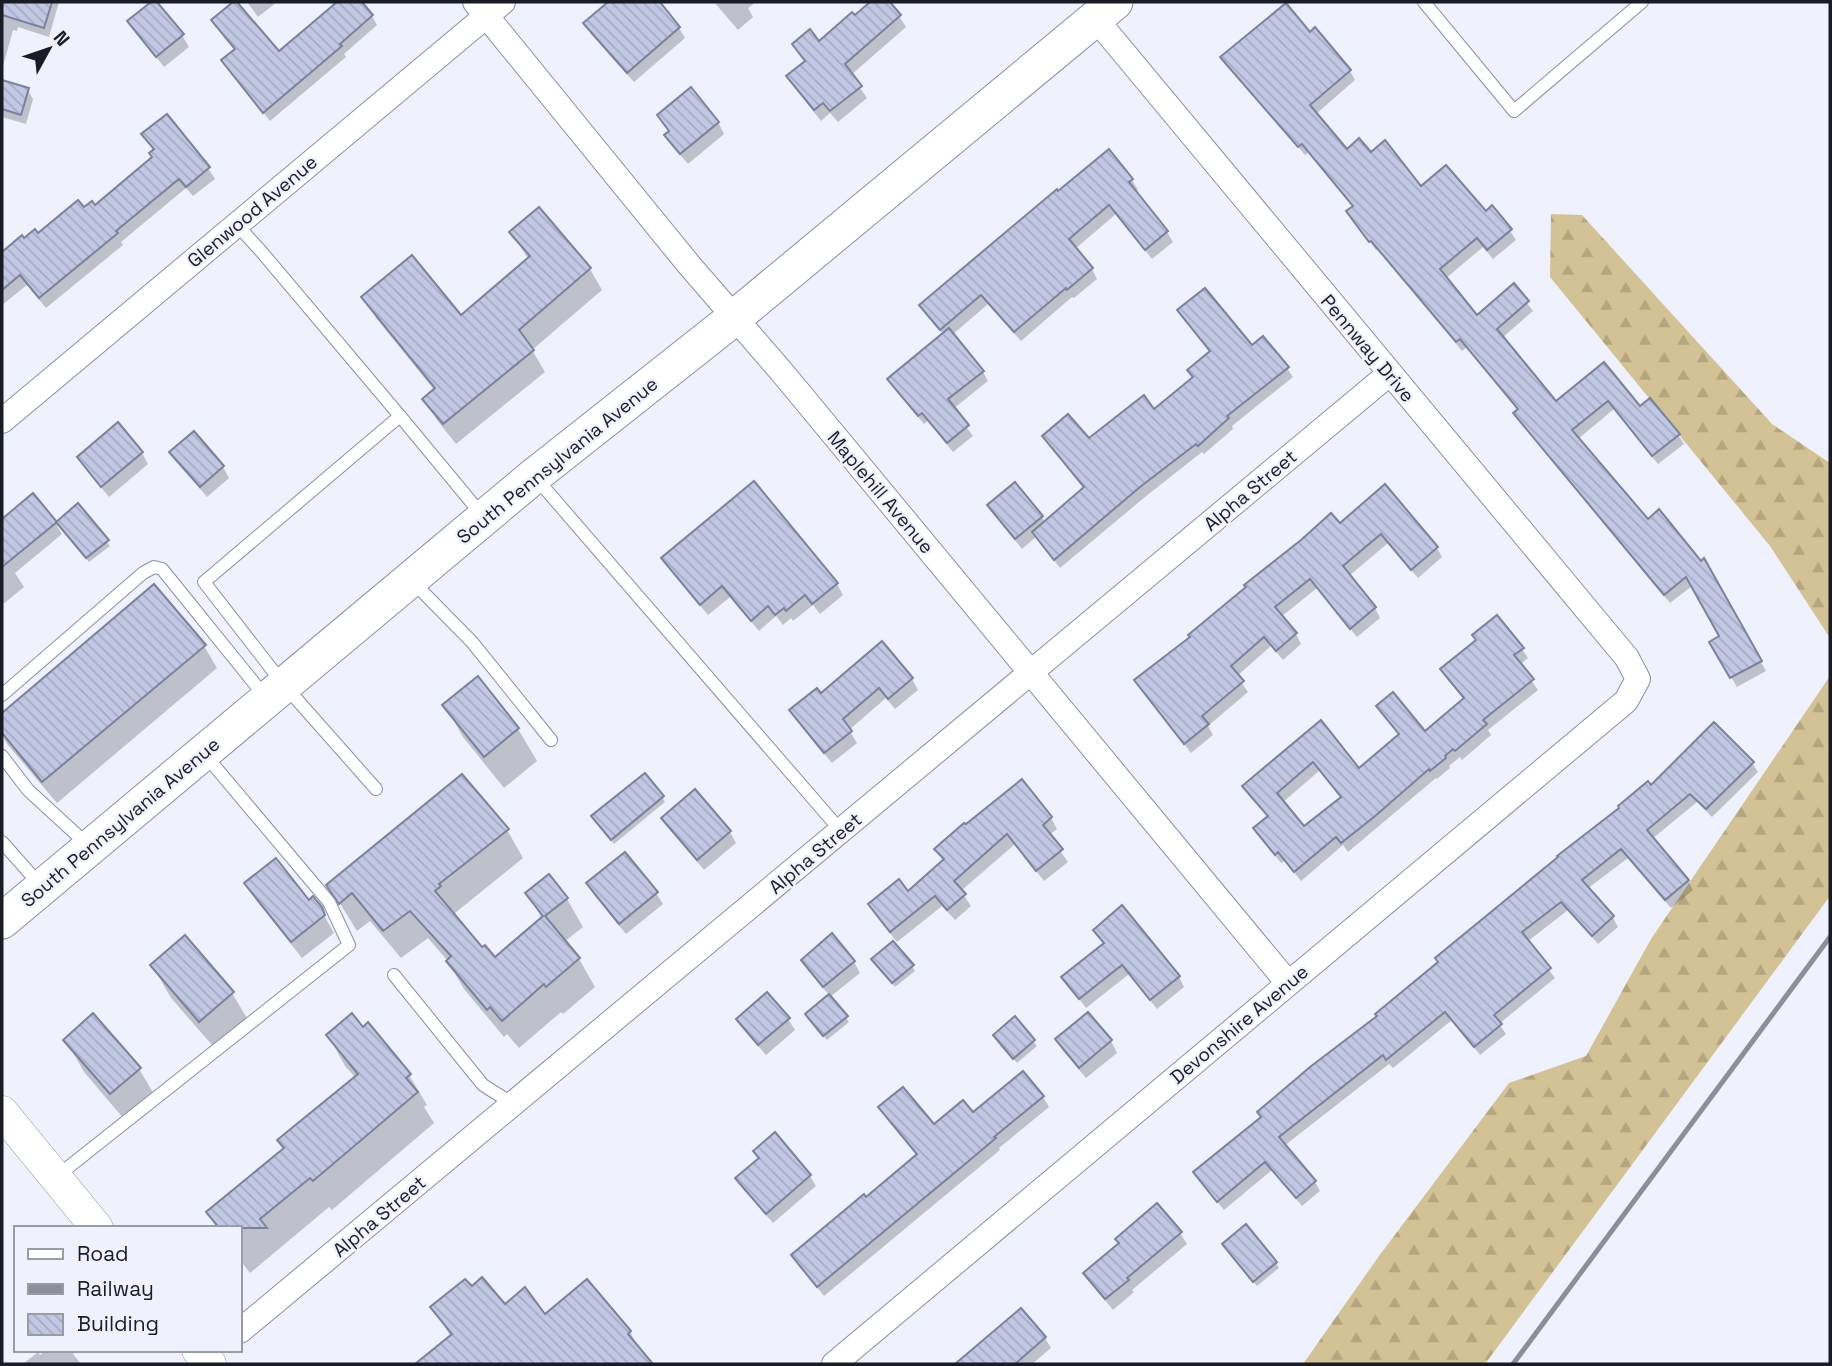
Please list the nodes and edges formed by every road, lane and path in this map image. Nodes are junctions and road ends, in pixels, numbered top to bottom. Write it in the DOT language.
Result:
graph roads {
  1 [pos="1424,2"];
  2 [pos="1642,2"];
  3 [pos="488,6"];
  4 [pos="1105,10"];
  5 [pos="236,224"];
  6 [pos="734,318"];
  7 [pos="1389,374"];
  8 [pos="400,416"];
  9 [pos="2,421"];
  10 [pos="534,476"];
  11 [pos="484,518"];
  12 [pos="411,580"];
  13 [pos="1031,673"];
  14 [pos="1638,678"];
  15 [pos="275,692"];
  16 [pos="2,695"];
  17 [pos="551,740"];
  18 [pos="203,753"];
  19 [pos="2,756"];
  20 [pos="376,789"];
  21 [pos="841,831"];
  22 [pos="2,842"];
  23 [pos="90,847"];
  24 [pos="42,887"];
  25 [pos="2,921"];
  26 [pos="394,975"];
  27 [pos="1288,983"];
  28 [pos="513,1104"];
  29 [pos="2,1112"];
  30 [pos="55,1177"];
  31 [pos="95,1226"];
  32 [pos="242,1329"];
  33 [pos="834,1364"];
  1 -- 2 [label="lane"];
  3 -- 5 [label="street, Glenwood Avenue"];
  3 -- 6 [label="street, Maplehill Avenue"];
  4 -- 6 [label="main road, South Pennsylvania Avenue"];
  4 -- 7 [label="street, Pennway Drive"];
  5 -- 8 [label="lane"];
  5 -- 9 [label="street, Glenwood Avenue"];
  6 -- 10 [label="main road, South Pennsylvania Avenue"];
  6 -- 13 [label="street, Maplehill Avenue"];
  7 -- 13 [label="street, Alpha Street"];
  7 -- 14 [label="street, Pennway Drive"];
  8 -- 11 [label="lane"];
  8 -- 15 [label="lane"];
  10 -- 11 [label="main road, South Pennsylvania Avenue"];
  10 -- 21 [label="lane"];
  11 -- 12 [label="main road, South Pennsylvania Avenue"];
  12 -- 15 [label="main road, South Pennsylvania Avenue"];
  12 -- 17 [label="lane"];
  13 -- 21 [label="street, Alpha Street"];
  13 -- 27 [label="street, Maplehill Avenue"];
  14 -- 27 [label="street, Devonshire Avenue"];
  15 -- 16 [label="lane"];
  15 -- 18 [label="main road, South Pennsylvania Avenue"];
  15 -- 20 [label="lane"];
  18 -- 23 [label="main road, South Pennsylvania Avenue"];
  18 -- 30 [label="lane"];
  19 -- 23 [label="lane"];
  21 -- 28 [label="street, Alpha Street"];
  22 -- 24 [label="lane"];
  23 -- 24 [label="main road, South Pennsylvania Avenue"];
  24 -- 25 [label="main road, South Pennsylvania Avenue"];
  26 -- 28 [label="lane"];
  27 -- 33 [label="street, Devonshire Avenue"];
  28 -- 32 [label="street, Alpha Street"];
  29 -- 30 [label="street"];
  30 -- 31 [label="street"];
}
